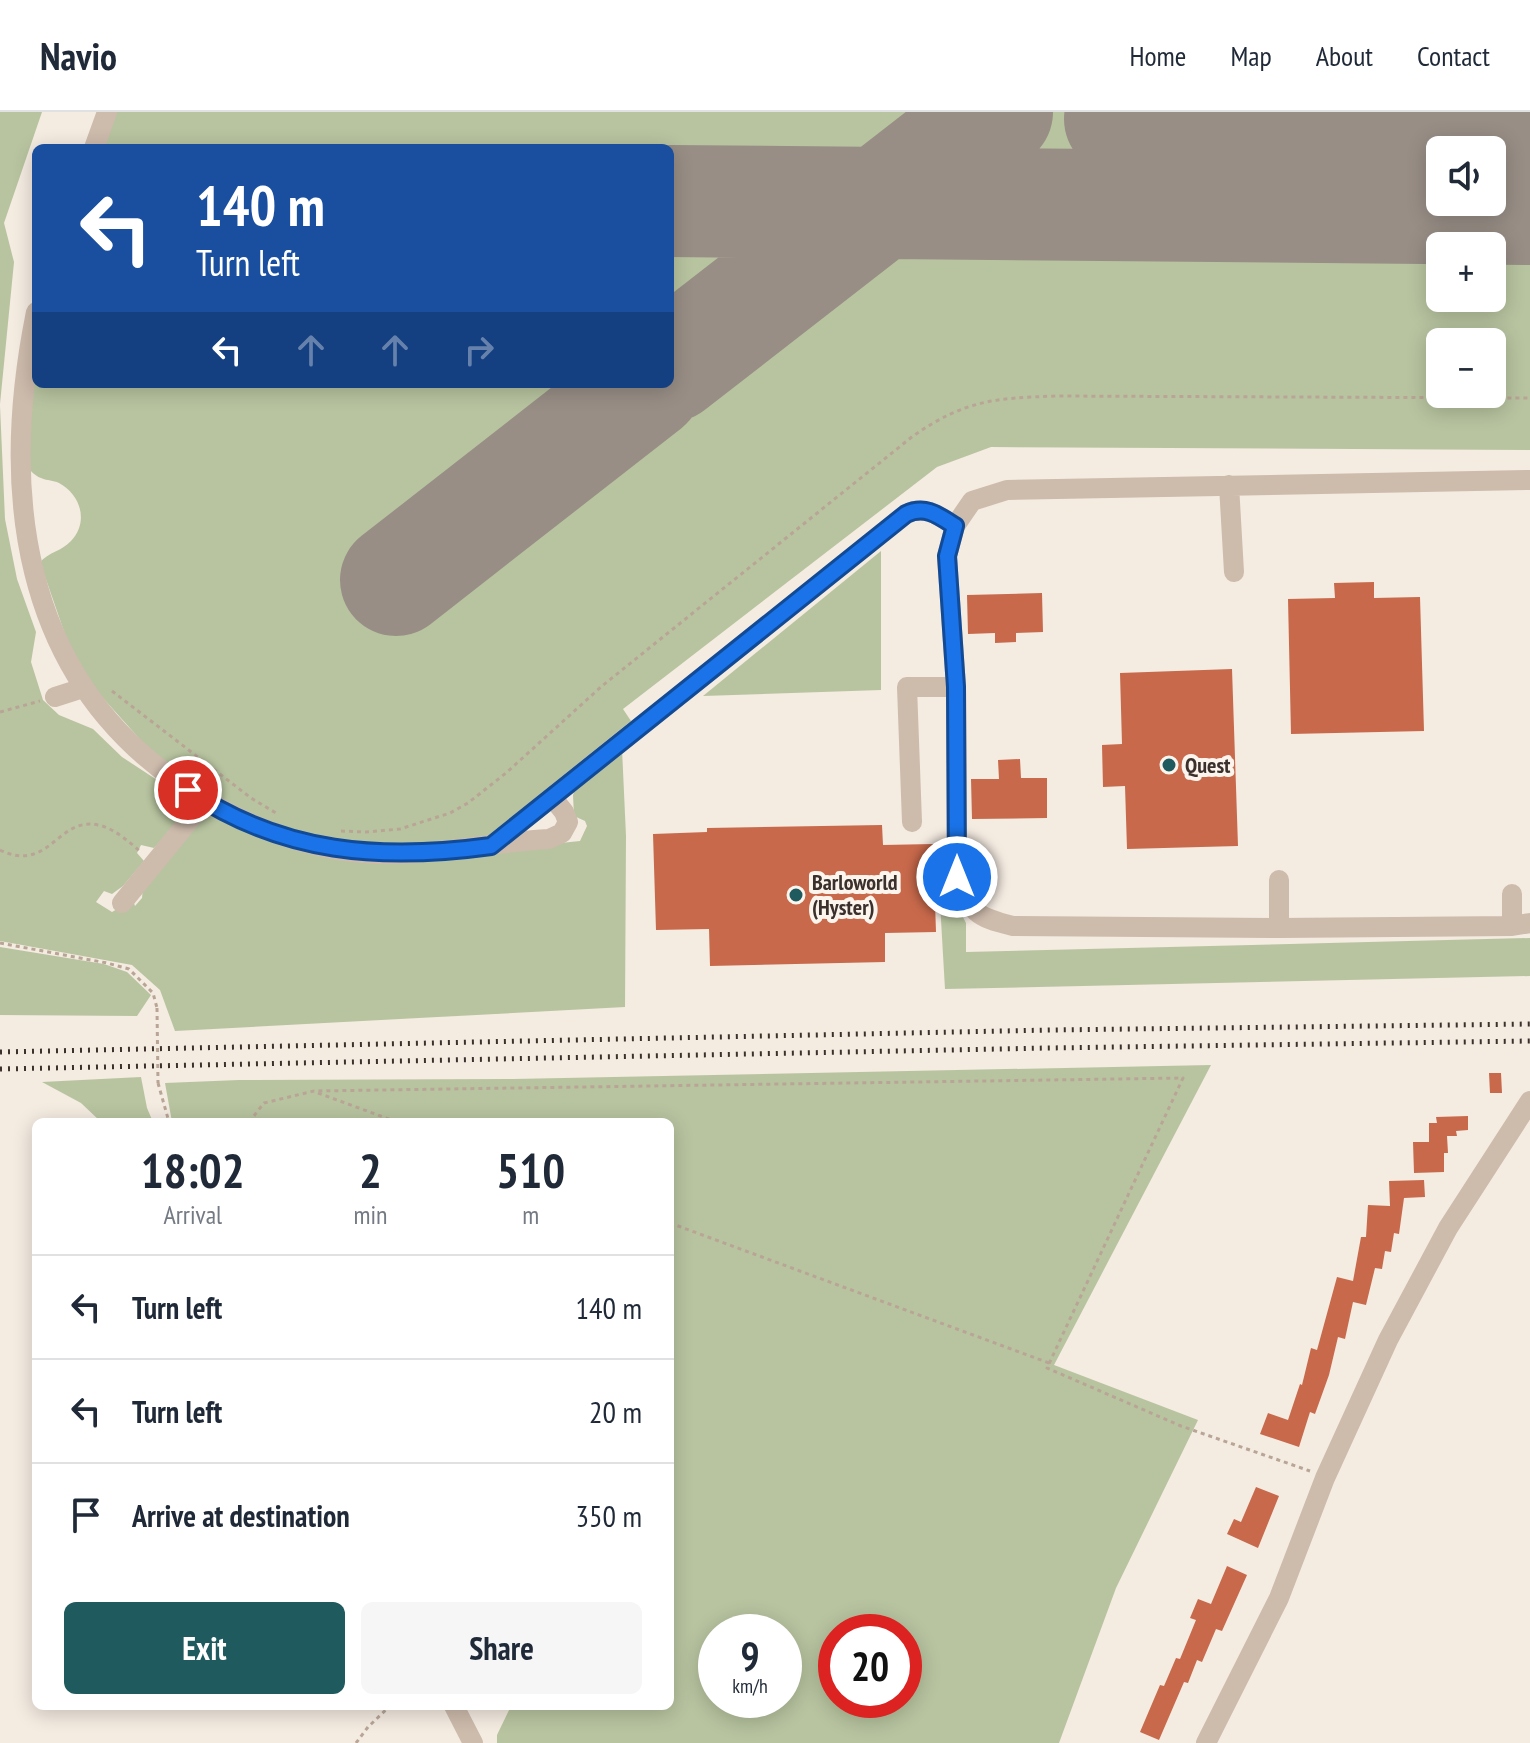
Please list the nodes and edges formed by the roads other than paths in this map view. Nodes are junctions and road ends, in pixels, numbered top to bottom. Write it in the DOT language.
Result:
graph roads {
  1 [pos="107,112"];
  2 [pos="95,144"];
  3 [pos="32,330"];
  4 [pos="1530,480"];
  5 [pos="1229,485"];
  6 [pos="955,526"];
  7 [pos="1234,572"];
  8 [pos="956,687"];
  9 [pos="83,688"];
  10 [pos="55,697"];
  11 [pos="552,797"];
  12 [pos="205,801"];
  13 [pos="912,822"];
  14 [pos="491,846"];
  15 [pos="1279,880"];
  16 [pos="1512,894"];
  17 [pos="122,903"];
  18 [pos="1521,924"];
  19 [pos="1279,928"];
  20 [pos="1527,1110"];
  21 [pos="456,1710"];
  22 [pos="473,1743"];
  23 [pos="1206,1743"];
  1 -- 2 [label="street"];
  3 -- 9 [label="street"];
  4 -- 5 [label="street"];
  5 -- 6 [label="street"];
  5 -- 7 [label="street"];
  6 -- 8 [label="street"];
  6 -- 11 [label="street"];
  8 -- 13 [label="street"];
  8 -- 19 [label="street"];
  9 -- 10 [label="street"];
  9 -- 12 [label="street"];
  11 -- 14 [label="street"];
  11 -- 14 [label="street"];
  12 -- 14 [label="street"];
  12 -- 17 [label="street"];
  15 -- 19 [label="street"];
  16 -- 18 [label="street"];
  18 -- 19 [label="street"];
  20 -- 23 [label="street"];
  21 -- 22 [label="street"];
}
